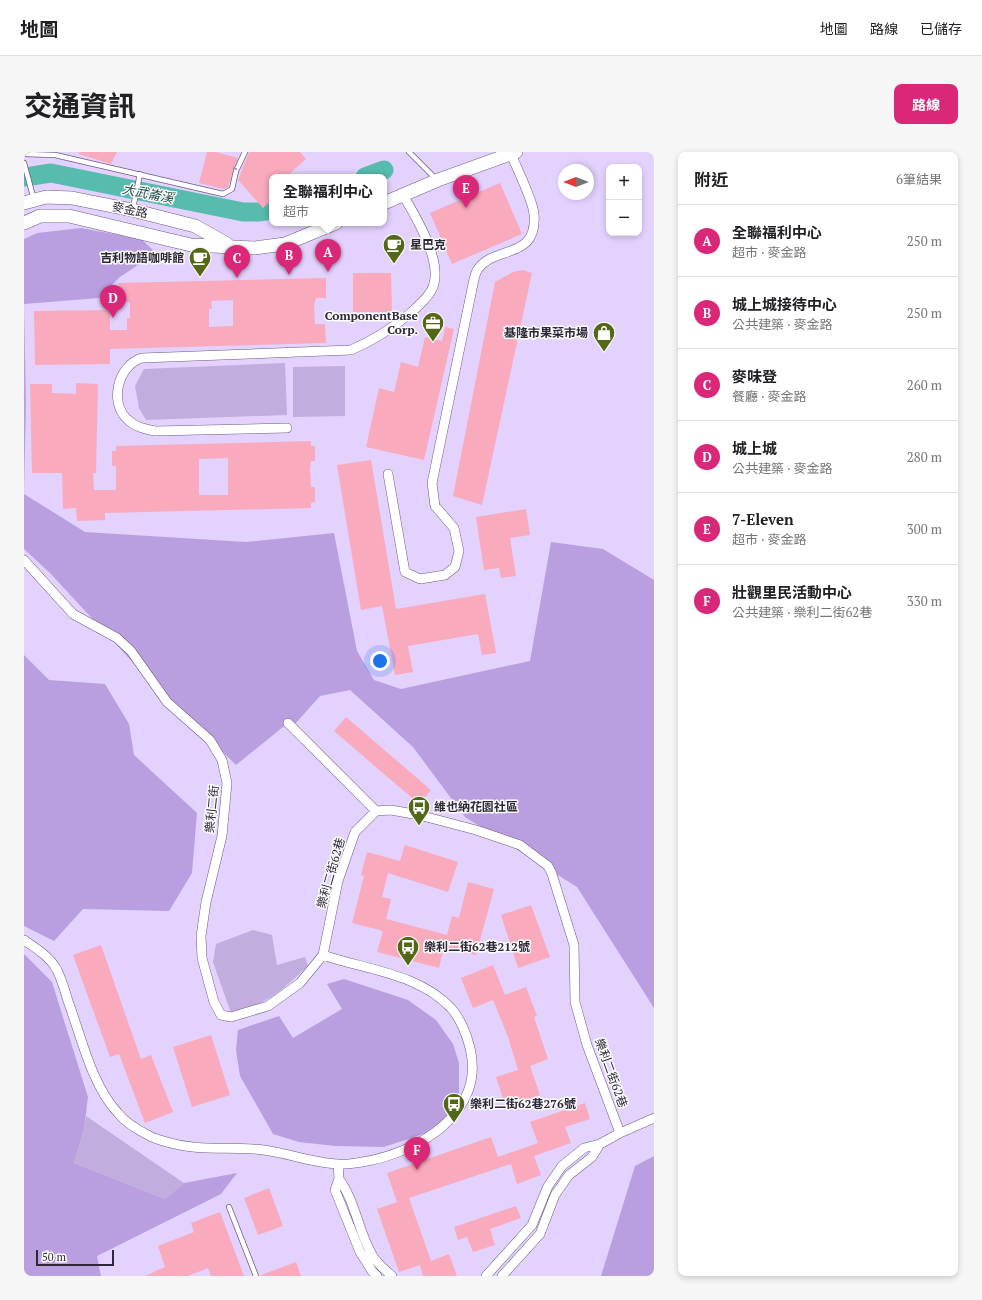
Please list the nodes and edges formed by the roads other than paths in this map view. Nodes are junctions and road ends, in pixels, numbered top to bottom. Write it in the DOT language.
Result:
graph roads {
  1 [pos="245,152"];
  2 [pos="409,152"];
  3 [pos="514,153"];
  4 [pos="24,154"];
  5 [pos="24,163"];
  6 [pos="140,174"];
  7 [pos="438,180"];
  8 [pos="403,195"];
  9 [pos="30,198"];
  10 [pos="387,202"];
  11 [pos="132,210"];
  12 [pos="24,223"];
  13 [pos="329,226"];
  14 [pos="128,230"];
  15 [pos="230,245"];
  16 [pos="288,428"];
  17 [pos="388,474"];
  18 [pos="24,560"];
  19 [pos="288,723"];
  20 [pos="376,811"];
  21 [pos="24,940"];
  22 [pos="323,955"];
  23 [pos="654,1118"];
  24 [pos="620,1133"];
  25 [pos="600,1144"];
  26 [pos="338,1164"];
  27 [pos="339,1179"];
  28 [pos="229,1207"];
  29 [pos="515,1245"];
  30 [pos="524,1252"];
  31 [pos="256,1276"];
  32 [pos="377,1276"];
  33 [pos="392,1276"];
  34 [pos="486,1276"];
  35 [pos="502,1276"];
  1 -- 6 [label="lane"];
  2 -- 7 [label="lane"];
  3 -- 7 [label="street"];
  3 -- 17 [label="street"];
  4 -- 6 [label="lane"];
  5 -- 9 [label="lane"];
  6 -- 11 [label="lane"];
  7 -- 8 [label="street"];
  8 -- 10 [label="street"];
  8 -- 16 [label="street"];
  9 -- 11 [label="street, 麥金路"];
  11 -- 14 [label="street"];
  11 -- 15 [label="street, 麥金路"];
  12 -- 14 [label="street, 麥金路"];
  13 -- 15 [label="street, 麥金路"];
  14 -- 15 [label="street, 麥金路"];
  18 -- 22 [label="street, 樂利二街"];
  19 -- 20 [label="street"];
  20 -- 22 [label="street, 樂利二街62巷"];
  20 -- 24 [label="street, 樂利二街62巷"];
  21 -- 26 [label="street"];
  22 -- 26 [label="street"];
  23 -- 24 [label="street"];
  24 -- 25 [label="street"];
  25 -- 29 [label="street"];
  25 -- 30 [label="street"];
  26 -- 27 [label="street"];
  27 -- 32 [label="street"];
  27 -- 33 [label="street"];
  28 -- 31 [label="lane"];
  29 -- 30 [label="street"];
  29 -- 34 [label="street"];
  30 -- 35 [label="street"];
}
